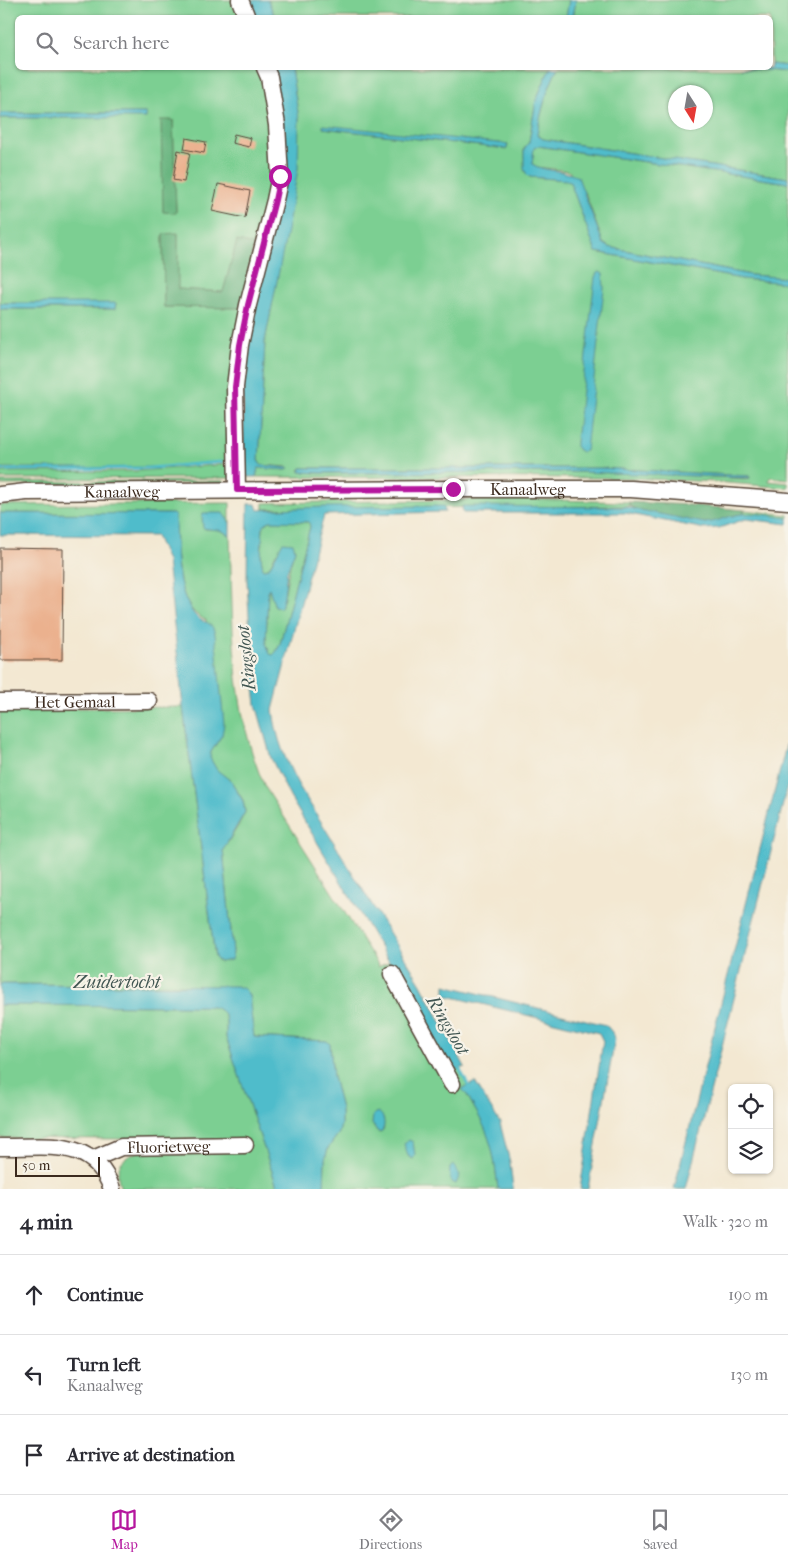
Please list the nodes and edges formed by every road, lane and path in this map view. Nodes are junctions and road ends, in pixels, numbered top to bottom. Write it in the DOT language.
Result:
graph roads {
  1 [pos="240,0"];
  2 [pos="246,15"];
  3 [pos="266,70"];
  4 [pos="0,488"];
  5 [pos="239,490"];
  6 [pos="26,492"];
  7 [pos="0,495"];
  8 [pos="788,501"];
  9 [pos="149,701"];
  10 [pos="0,702"];
  11 [pos="392,974"];
  12 [pos="452,1084"];
  13 [pos="245,1145"];
  14 [pos="0,1147"];
  15 [pos="93,1159"];
  16 [pos="112,1189"];
  1 -- 2 [label="street"];
  3 -- 5 [label="street"];
  4 -- 6 [label="street, Kanaalweg"];
  5 -- 6 [label="street, Kanaalweg"];
  5 -- 8 [label="street, Kanaalweg"];
  6 -- 7 [label="street, Kanaalweg"];
  9 -- 10 [label="street, Het Gemaal"];
  11 -- 12 [label="street"];
  13 -- 15 [label="street, Fluorietweg"];
  14 -- 15 [label="street"];
  15 -- 16 [label="street"];
}
